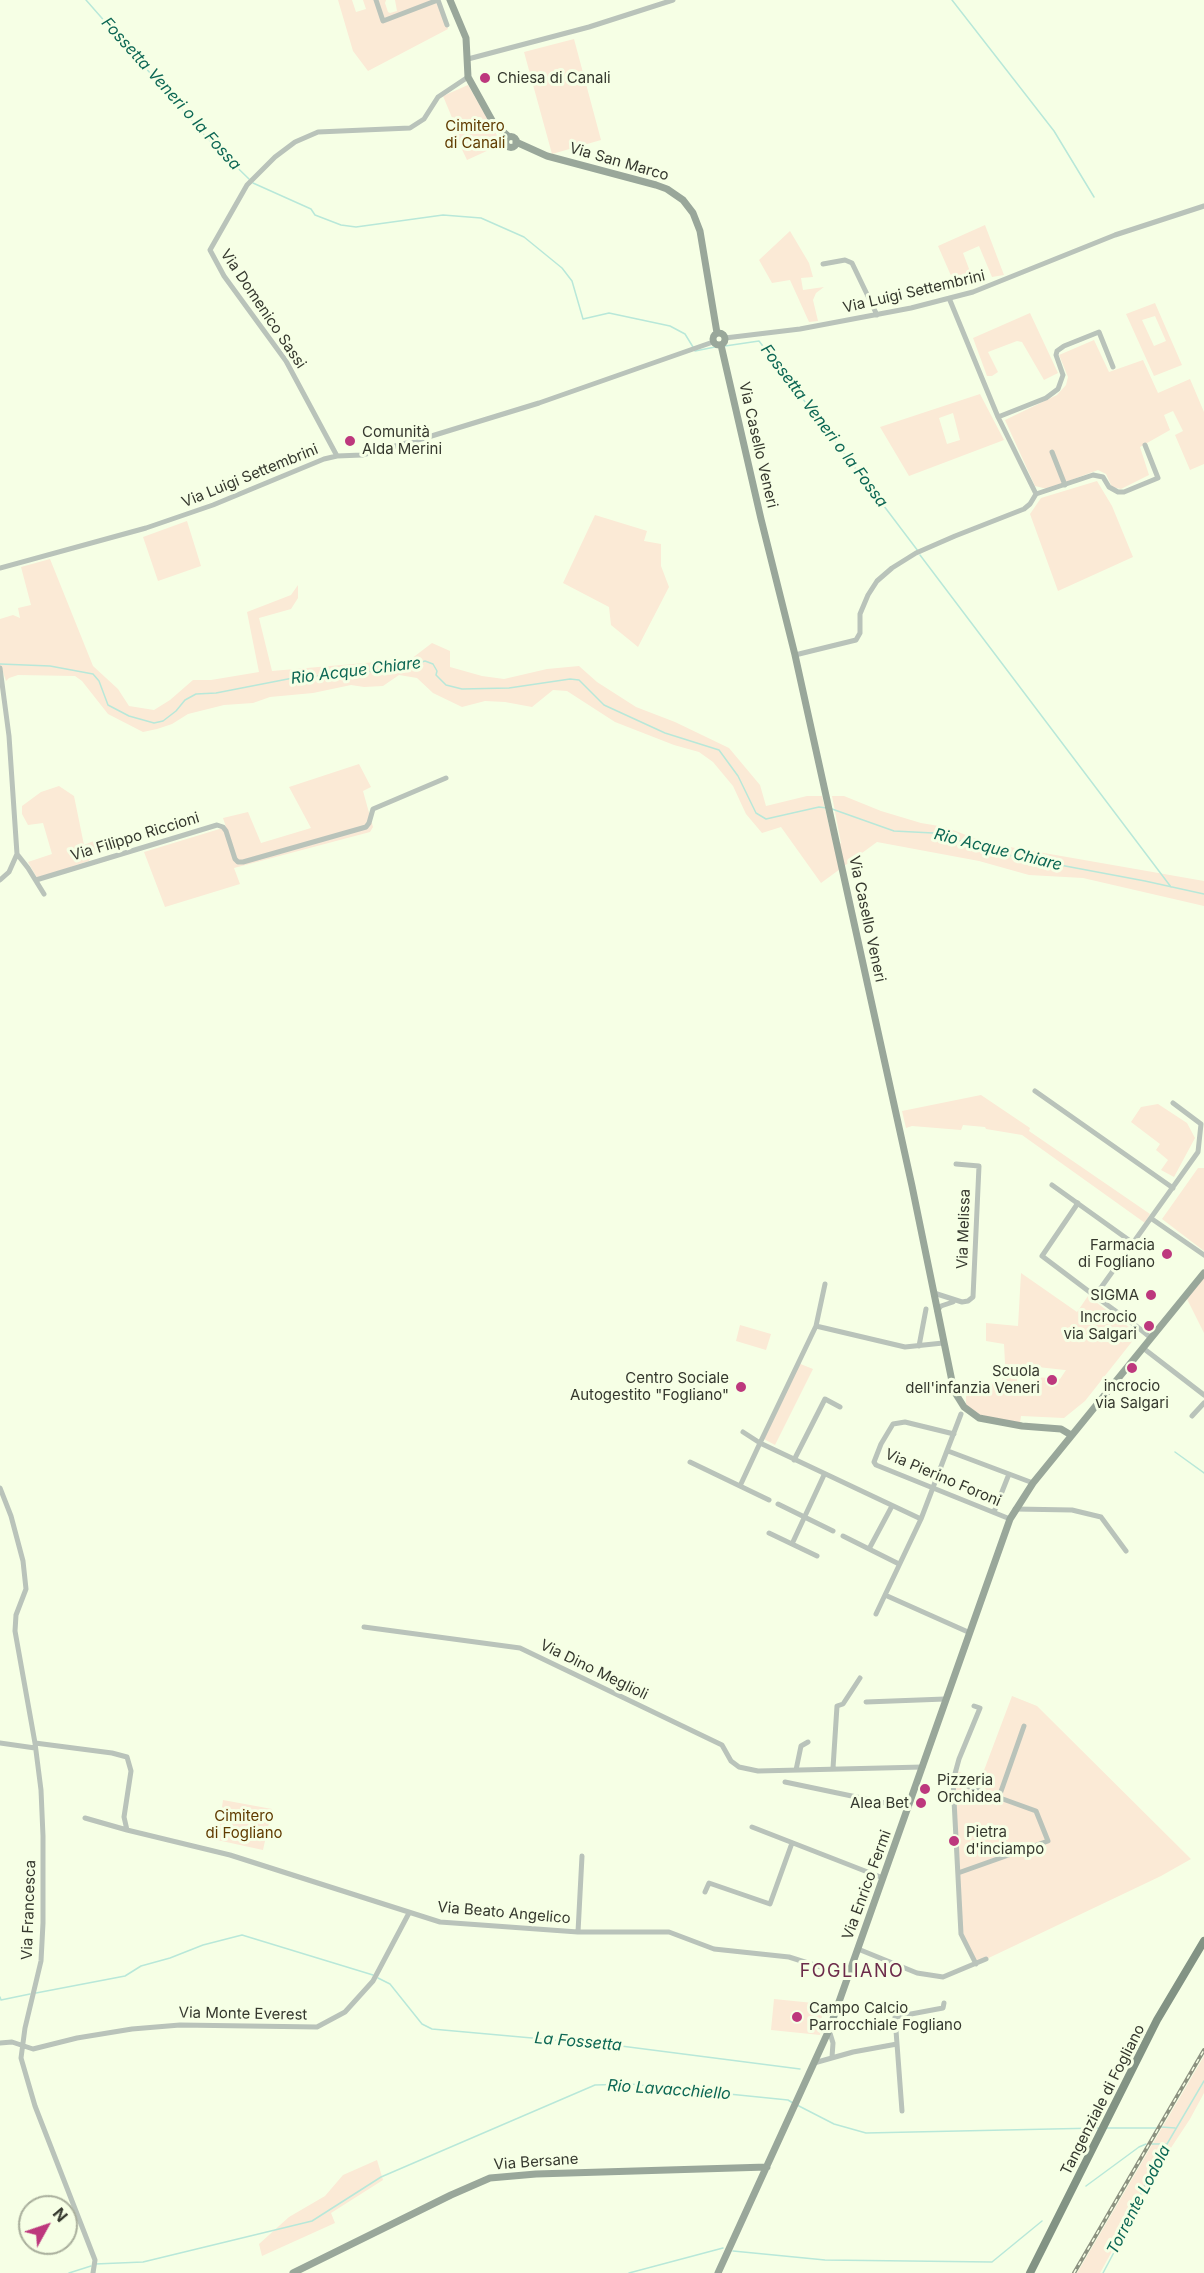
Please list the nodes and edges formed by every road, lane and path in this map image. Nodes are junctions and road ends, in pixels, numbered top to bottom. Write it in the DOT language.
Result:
graph roads {
  1 [pos="376,0"];
  2 [pos="438,0"];
  3 [pos="450,0"];
  4 [pos="673,0"];
  5 [pos="447,25"];
  6 [pos="468,59"];
  7 [pos="468,77"];
  8 [pos="1204,206"];
  9 [pos="823,264"];
  10 [pos="949,298"];
  11 [pos="877,315"];
  12 [pos="717,333"];
  13 [pos="713,342"];
  14 [pos="722,344"];
  15 [pos="1113,367"];
  16 [pos="998,417"];
  17 [pos="1145,445"];
  18 [pos="1052,452"];
  19 [pos="337,456"];
  20 [pos="1065,485"];
  21 [pos="1036,494"];
  22 [pos="0,568"];
  23 [pos="795,655"];
  24 [pos="0,669"];
  25 [pos="446,778"];
  26 [pos="17,855"];
  27 [pos="0,880"];
  28 [pos="36,880"];
  29 [pos="44,894"];
  30 [pos="1035,1091"];
  31 [pos="1173,1103"];
  32 [pos="956,1164"];
  33 [pos="1052,1185"];
  34 [pos="1173,1188"];
  35 [pos="1078,1203"];
  36 [pos="1152,1219"];
  37 [pos="1133,1243"];
  38 [pos="1204,1255"];
  39 [pos="1204,1273"];
  40 [pos="825,1284"];
  41 [pos="934,1293"];
  42 [pos="1095,1296"];
  43 [pos="955,1301"];
  44 [pos="926,1309"];
  45 [pos="937,1311"];
  46 [pos="816,1326"];
  47 [pos="1151,1338"];
  48 [pos="943,1343"];
  49 [pos="919,1346"];
  50 [pos="1143,1348"];
  51 [pos="1204,1395"];
  52 [pos="1204,1403"];
  53 [pos="840,1407"];
  54 [pos="961,1414"];
  55 [pos="1192,1416"];
  56 [pos="743,1432"];
  57 [pos="954,1434"];
  58 [pos="1069,1438"];
  59 [pos="760,1443"];
  60 [pos="948,1451"];
  61 [pos="794,1460"];
  62 [pos="690,1462"];
  63 [pos="1010,1474"];
  64 [pos="824,1475"];
  65 [pos="1033,1484"];
  66 [pos="740,1486"];
  67 [pos="0,1488"];
  68 [pos="933,1488"];
  69 [pos="769,1500"];
  70 [pos="778,1504"];
  71 [pos="892,1506"];
  72 [pos="1015,1509"];
  73 [pos="994,1512"];
  74 [pos="804,1517"];
  75 [pos="921,1519"];
  76 [pos="1010,1519"];
  77 [pos="833,1531"];
  78 [pos="769,1533"];
  79 [pos="843,1536"];
  80 [pos="792,1544"];
  81 [pos="869,1549"];
  82 [pos="1126,1551"];
  83 [pos="817,1556"];
  84 [pos="899,1564"];
  85 [pos="885,1595"];
  86 [pos="876,1614"];
  87 [pos="364,1628"];
  88 [pos="968,1632"];
  89 [pos="860,1678"];
  90 [pos="945,1700"];
  91 [pos="866,1702"];
  92 [pos="974,1706"];
  93 [pos="1024,1726"];
  94 [pos="808,1742"];
  95 [pos="0,1743"];
  96 [pos="35,1745"];
  97 [pos="923,1767"];
  98 [pos="833,1768"];
  99 [pos="796,1770"];
  100 [pos="953,1781"];
  101 [pos="785,1782"];
  102 [pos="999,1797"];
  103 [pos="909,1808"];
  104 [pos="86,1818"];
  105 [pos="752,1827"];
  106 [pos="127,1830"];
  107 [pos="792,1843"];
  108 [pos="582,1856"];
  109 [pos="958,1873"];
  110 [pos="883,1878"];
  111 [pos="705,1892"];
  112 [pos="409,1913"];
  113 [pos="578,1932"];
  114 [pos="1204,1941"];
  115 [pos="858,1949"];
  116 [pos="987,1959"];
  117 [pos="976,1964"];
  118 [pos="849,1976"];
  119 [pos="944,2003"];
  120 [pos="829,2030"];
  121 [pos="0,2043"];
  122 [pos="897,2044"];
  123 [pos="22,2045"];
  124 [pos="832,2057"];
  125 [pos="814,2063"];
  126 [pos="902,2111"];
  127 [pos="767,2167"];
  128 [pos="93,2273"];
  129 [pos="293,2273"];
  130 [pos="718,2273"];
  131 [pos="1030,2273"];
  1 -- 2 [label="street"];
  2 -- 5 [label="street"];
  3 -- 6 [label="street"];
  4 -- 6 [label="street"];
  6 -- 7 [label="street"];
  7 -- 12 [label="street, Via San Marco"];
  7 -- 19 [label="street, Via Domenico Sassi"];
  8 -- 10 [label="street, Via Luigi Settembrini"];
  9 -- 11 [label="street"];
  10 -- 11 [label="street, Via Luigi Settembrini"];
  10 -- 16 [label="street"];
  11 -- 14 [label="street, Via Luigi Settembrini"];
  12 -- 13 [label="street"];
  12 -- 14 [label="street"];
  13 -- 14 [label="street"];
  13 -- 19 [label="street, Via Luigi Settembrini"];
  14 -- 23 [label="street, Via Casello Veneri"];
  15 -- 16 [label="street"];
  16 -- 21 [label="street"];
  17 -- 20 [label="street"];
  18 -- 20 [label="street"];
  19 -- 22 [label="street, Via Luigi Settembrini"];
  20 -- 21 [label="street"];
  21 -- 23 [label="street"];
  23 -- 41 [label="street, Via Casello Veneri"];
  24 -- 26 [label="street"];
  25 -- 28 [label="street, Via Filippo Riccioni"];
  26 -- 27 [label="street"];
  26 -- 28 [label="street"];
  28 -- 29 [label="street"];
  30 -- 34 [label="street"];
  31 -- 34 [label="street"];
  32 -- 43 [label="street, Via Melissa"];
  33 -- 35 [label="street"];
  34 -- 36 [label="street"];
  35 -- 37 [label="street"];
  35 -- 42 [label="street"];
  36 -- 37 [label="street"];
  36 -- 38 [label="street"];
  37 -- 42 [label="street"];
  39 -- 47 [label="street, Via Enrico Fermi"];
  40 -- 46 [label="street"];
  41 -- 43 [label="street"];
  41 -- 45 [label="street, Via Casello Veneri"];
  42 -- 47 [label="street"];
  43 -- 45 [label="street, Via Melissa"];
  44 -- 49 [label="street"];
  45 -- 48 [label="street, Via Casello Veneri"];
  46 -- 49 [label="street"];
  46 -- 59 [label="street"];
  47 -- 50 [label="street, Via Enrico Fermi"];
  48 -- 49 [label="street"];
  48 -- 58 [label="street, Via Casello Veneri"];
  50 -- 51 [label="street"];
  50 -- 58 [label="street, Via Enrico Fermi"];
  52 -- 55 [label="street"];
  53 -- 61 [label="street"];
  54 -- 57 [label="street"];
  56 -- 59 [label="street"];
  57 -- 60 [label="street"];
  57 -- 68 [label="street, Via Pierino Foroni"];
  58 -- 65 [label="street, Via Enrico Fermi"];
  59 -- 61 [label="street"];
  59 -- 66 [label="street"];
  60 -- 63 [label="street"];
  60 -- 68 [label="street"];
  61 -- 64 [label="street"];
  62 -- 66 [label="street"];
  63 -- 65 [label="street"];
  63 -- 73 [label="street"];
  64 -- 71 [label="street"];
  64 -- 74 [label="street"];
  65 -- 72 [label="street, Via Enrico Fermi"];
  66 -- 69 [label="street"];
  67 -- 96 [label="street, Via Francesca"];
  68 -- 73 [label="street, Via Pierino Foroni"];
  68 -- 75 [label="street"];
  70 -- 74 [label="street"];
  71 -- 75 [label="street"];
  71 -- 81 [label="street"];
  72 -- 76 [label="street, Via Enrico Fermi"];
  72 -- 82 [label="street"];
  73 -- 76 [label="street, Via Pierino Foroni"];
  74 -- 77 [label="street"];
  74 -- 80 [label="street"];
  75 -- 84 [label="street"];
  76 -- 88 [label="street, Via Enrico Fermi"];
  78 -- 80 [label="street"];
  79 -- 81 [label="street"];
  80 -- 83 [label="street"];
  81 -- 84 [label="street"];
  84 -- 85 [label="street"];
  85 -- 86 [label="street"];
  85 -- 88 [label="street"];
  87 -- 99 [label="street, Via Dino Meglioli"];
  88 -- 90 [label="street, Via Enrico Fermi"];
  89 -- 98 [label="street"];
  90 -- 91 [label="street"];
  90 -- 97 [label="street, Via Enrico Fermi"];
  92 -- 100 [label="street"];
  93 -- 102 [label="street"];
  94 -- 99 [label="street"];
  95 -- 96 [label="street"];
  96 -- 106 [label="street"];
  96 -- 123 [label="street, Via Francesca"];
  97 -- 98 [label="street, Via Dino Meglioli"];
  97 -- 103 [label="street, Via Enrico Fermi"];
  98 -- 99 [label="street, Via Dino Meglioli"];
  100 -- 102 [label="street"];
  100 -- 109 [label="street"];
  101 -- 103 [label="street"];
  102 -- 109 [label="street"];
  103 -- 110 [label="street, Via Enrico Fermi"];
  104 -- 106 [label="street, Via Beato Angelico"];
  105 -- 107 [label="street"];
  106 -- 112 [label="street, Via Beato Angelico"];
  107 -- 110 [label="street"];
  107 -- 111 [label="street"];
  108 -- 113 [label="street"];
  109 -- 117 [label="street"];
  110 -- 115 [label="street, Via Enrico Fermi"];
  112 -- 113 [label="street, Via Beato Angelico"];
  112 -- 123 [label="street, Via Monte Everest"];
  113 -- 118 [label="street, Via Beato Angelico"];
  114 -- 131 [label="main road, Tangenziale di Fogliano"];
  115 -- 117 [label="street"];
  115 -- 118 [label="street, Via Enrico Fermi"];
  116 -- 117 [label="street"];
  118 -- 120 [label="street, Via Enrico Fermi"];
  119 -- 122 [label="street"];
  120 -- 124 [label="street"];
  120 -- 125 [label="street, Via Enrico Fermi"];
  121 -- 123 [label="street, Via Monte Everest"];
  122 -- 124 [label="street"];
  122 -- 126 [label="street"];
  123 -- 128 [label="street, Via Francesca"];
  124 -- 125 [label="street"];
  125 -- 127 [label="street, Via Enrico Fermi"];
  127 -- 129 [label="street, Via Bersane"];
  127 -- 130 [label="street, Via Enrico Fermi"];
}
